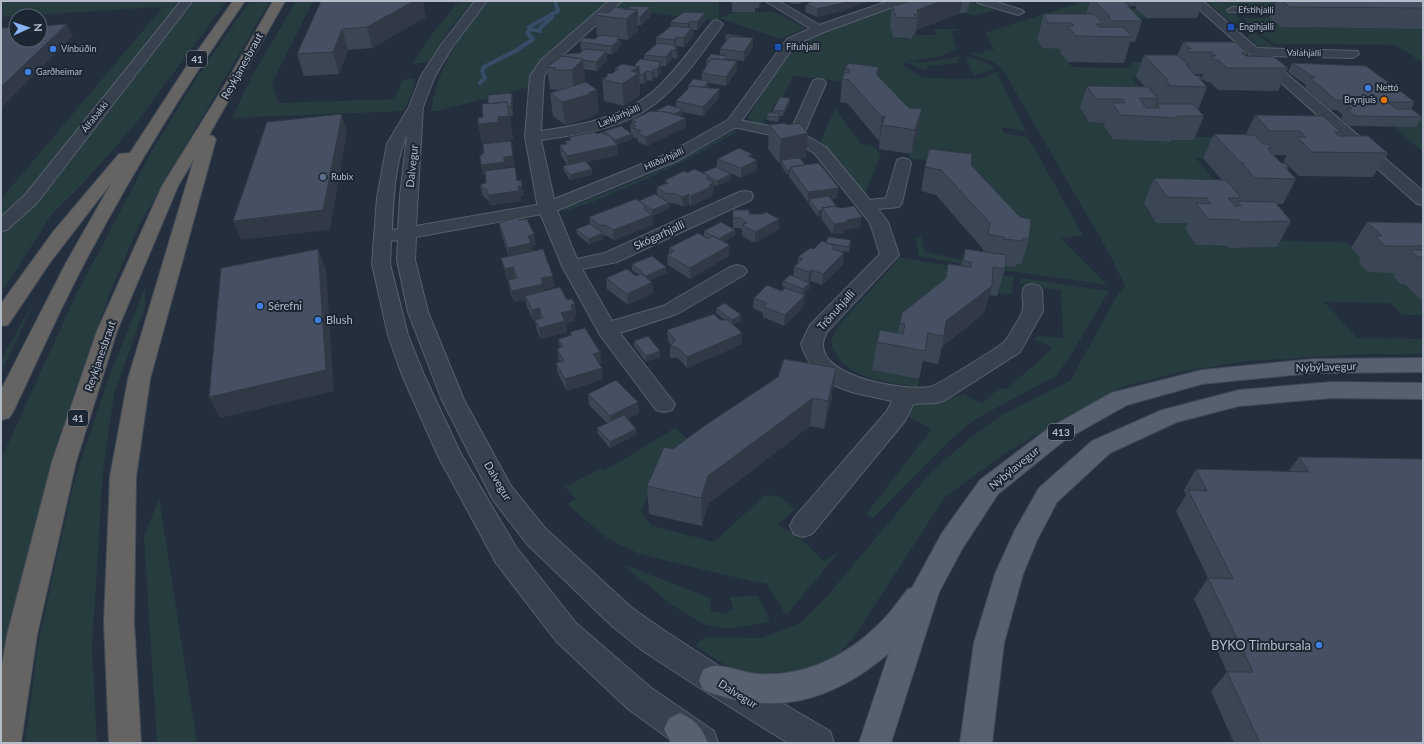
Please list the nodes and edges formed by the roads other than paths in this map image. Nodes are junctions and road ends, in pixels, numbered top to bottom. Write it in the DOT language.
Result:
graph roads {
  1 [pos="239,1"];
  2 [pos="279,1"];
  3 [pos="481,1"];
  4 [pos="616,1"];
  5 [pos="771,1"];
  6 [pos="900,1"];
  7 [pos="982,1"];
  8 [pos="1196,1"];
  9 [pos="185,3"];
  10 [pos="1233,10"];
  11 [pos="1312,11"];
  12 [pos="1018,12"];
  13 [pos="717,24"];
  14 [pos="820,29"];
  15 [pos="1255,52"];
  16 [pos="1353,54"];
  17 [pos="819,83"];
  18 [pos="416,107"];
  19 [pos="214,115"];
  20 [pos="159,118"];
  21 [pos="733,123"];
  22 [pos="796,135"];
  23 [pos="533,137"];
  24 [pos="903,163"];
  25 [pos="745,196"];
  26 [pos="1423,200"];
  27 [pos="866,205"];
  28 [pos="547,208"];
  29 [pos="1,226"];
  30 [pos="394,236"];
  31 [pos="571,266"];
  32 [pos="737,271"];
  33 [pos="1032,290"];
  34 [pos="1,320"];
  35 [pos="607,330"];
  36 [pos="1423,365"];
  37 [pos="1423,391"];
  38 [pos="905,396"];
  39 [pos="664,404"];
  40 [pos="1,412"];
  41 [pos="803,526"];
  42 [pos="925,590"];
  43 [pos="714,680"];
  44 [pos="691,738"];
  45 [pos="4,743"];
  46 [pos="125,743"];
  47 [pos="818,743"];
  48 [pos="875,743"];
  49 [pos="976,743"];
  1 -- 20 [label="highway, 41"];
  2 -- 19 [label="highway, Reykjanesbraut / 41"];
  3 -- 18 [label="street, Dalvegur"];
  4 -- 23 [label="street"];
  5 -- 14 [label="street"];
  6 -- 14 [label="street, Hlíðarhjalli"];
  7 -- 12 [label="street"];
  8 -- 15 [label="street"];
  9 -- 29 [label="street, Álfabakki"];
  10 -- 11 [label="street, Efstihjalli"];
  13 -- 23 [label="street, Lækjarhjalli"];
  14 -- 21 [label="street, Hlíðarhjalli"];
  15 -- 16 [label="street, Valahjalli"];
  15 -- 26 [label="street"];
  17 -- 22 [label="street"];
  18 -- 30 [label="street, Dalvegur"];
  18 -- 30 [label="street, Dalvegur"];
  19 -- 45 [label="highway, Reykjanesbraut / 41"];
  19 -- 46 [label="highway"];
  20 -- 34 [label="highway"];
  20 -- 40 [label="highway, 41"];
  21 -- 22 [label="street, Trönuhjalli"];
  21 -- 28 [label="street, Hlíðarhjalli"];
  22 -- 27 [label="street, Trönuhjalli"];
  23 -- 28 [label="street"];
  24 -- 27 [label="street"];
  25 -- 31 [label="street, Skógarhjalli"];
  27 -- 38 [label="street, Trönuhjalli"];
  28 -- 30 [label="street, Hlíðarhjalli"];
  28 -- 31 [label="street"];
  30 -- 43 [label="street, Dalvegur"];
  30 -- 44 [label="street, Dalvegur"];
  31 -- 35 [label="street"];
  32 -- 35 [label="street"];
  33 -- 38 [label="street, Trönuhjalli"];
  35 -- 39 [label="street"];
  36 -- 42 [label="main road, Nýbýlavegur / 413"];
  37 -- 49 [label="main road, Nýbýlavegur"];
  38 -- 41 [label="street"];
  42 -- 43 [label="main road"];
  42 -- 48 [label="main road, Nýbýlavegur / 413"];
  43 -- 47 [label="street, Dalvegur"];
}
